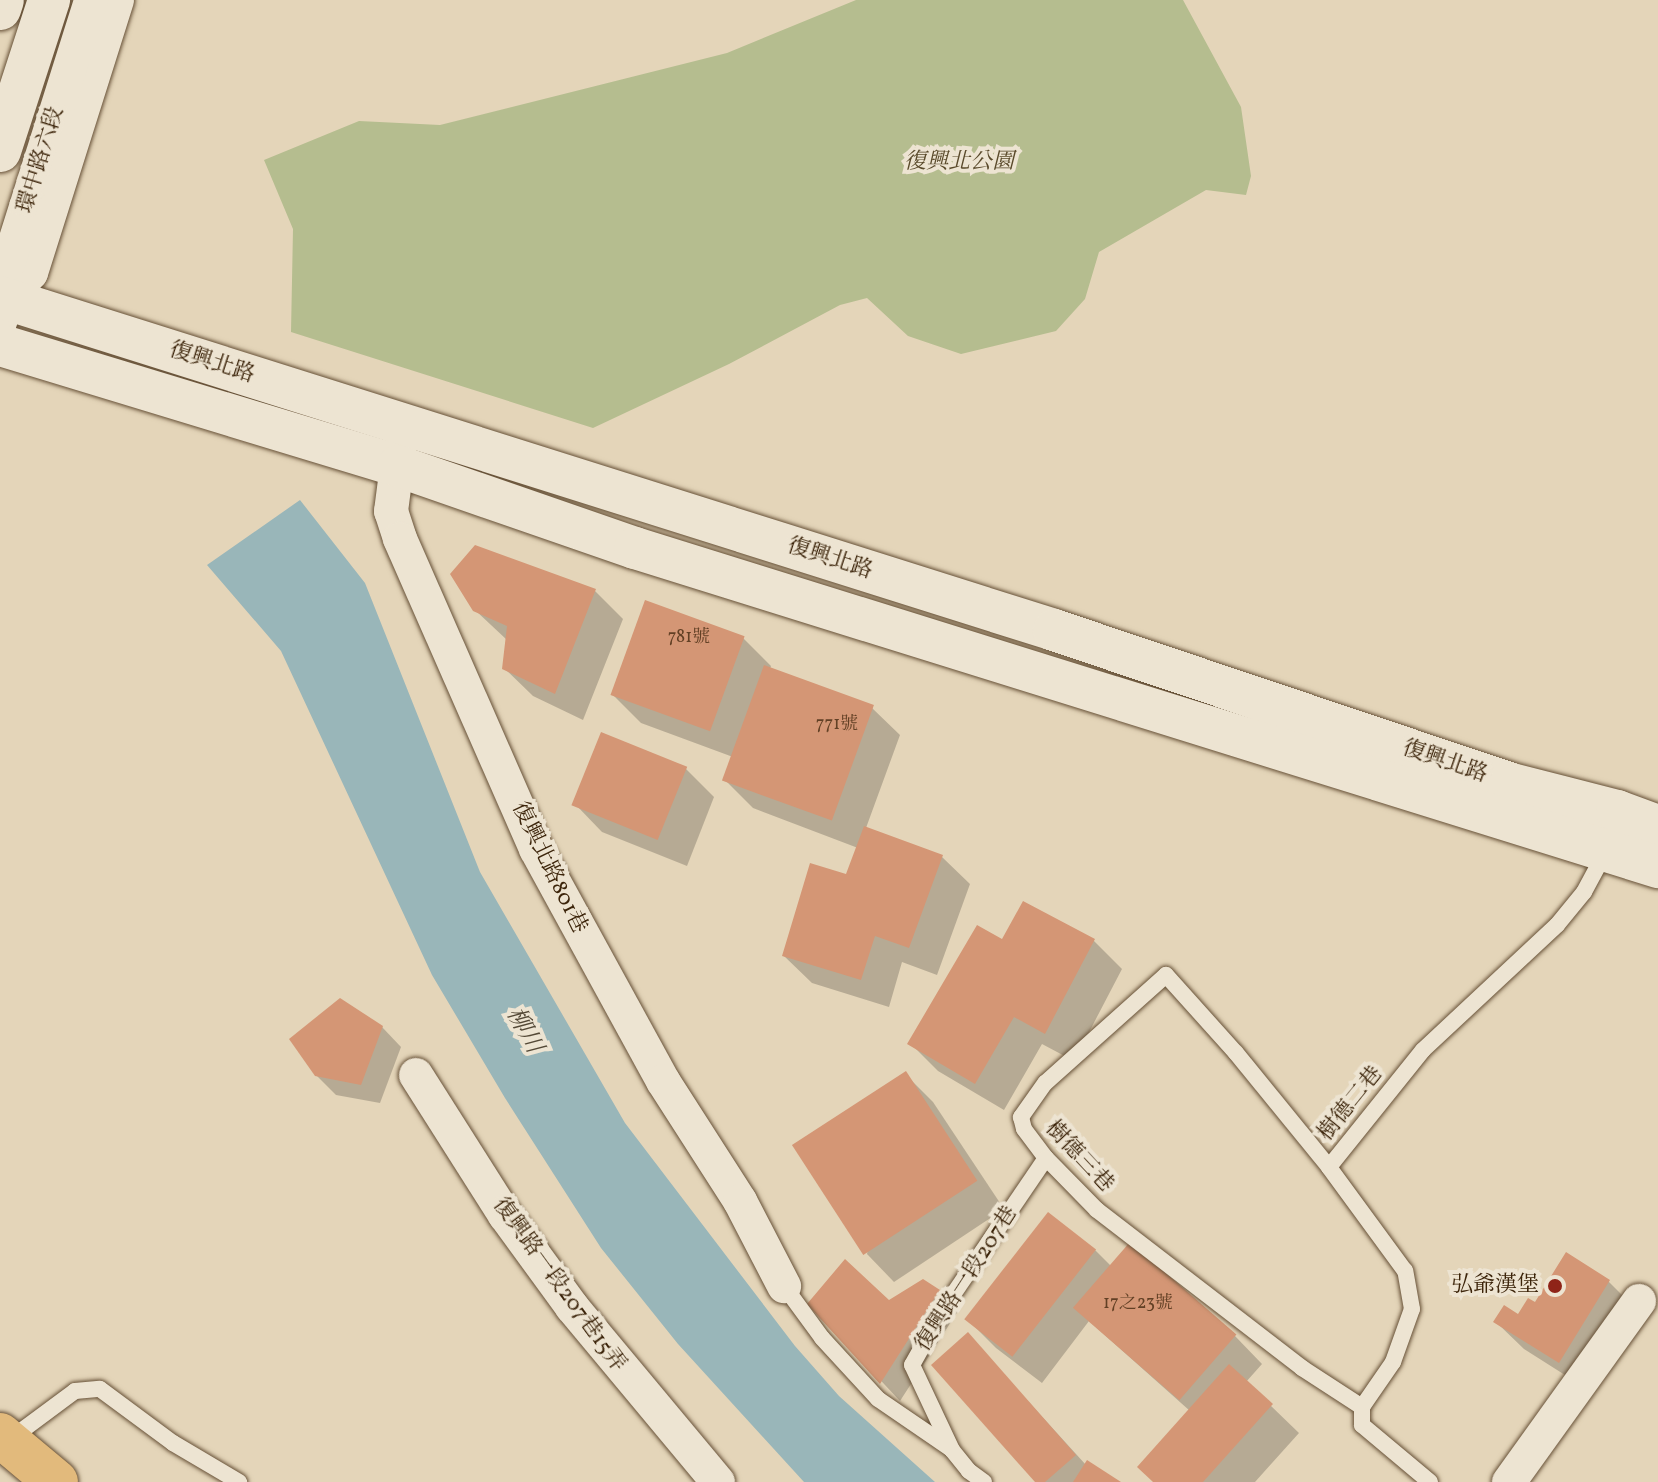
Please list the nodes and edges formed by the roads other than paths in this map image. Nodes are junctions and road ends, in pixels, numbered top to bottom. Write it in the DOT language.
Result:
graph roads {
  1 [pos="3,0"];
  2 [pos="49,0"];
  3 [pos="91,0"];
  4 [pos="117,0"];
  5 [pos="0,9"];
  6 [pos="0,151"];
  7 [pos="3,306"];
  8 [pos="0,345"];
  9 [pos="401,423"];
  10 [pos="398,466"];
  11 [pos="1658,826"];
  12 [pos="1611,831"];
  13 [pos="1658,867"];
  14 [pos="416,1075"];
  15 [pos="1046,1158"];
  16 [pos="1329,1167"];
  17 [pos="784,1286"];
  18 [pos="1639,1301"];
  19 [pos="1362,1407"];
  20 [pos="4,1438"];
  21 [pos="952,1450"];
  22 [pos="56,1482"];
  23 [pos="239,1482"];
  24 [pos="718,1482"];
  25 [pos="984,1482"];
  26 [pos="1430,1482"];
  27 [pos="1509,1482"];
  1 -- 5 [label="street"];
  2 -- 6 [label="street, 環中路六段"];
  3 -- 7 [label="street, 環中路六段"];
  4 -- 7 [label="street"];
  7 -- 9 [label="street, 復興北路"];
  8 -- 10 [label="street, 復興北路"];
  9 -- 10 [label="street, 復興北路801巷"];
  9 -- 12 [label="street, 復興北路"];
  10 -- 12 [label="street, 復興北路"];
  10 -- 17 [label="street, 復興北路801巷"];
  11 -- 12 [label="street, 復興北路"];
  12 -- 13 [label="street, 復興北路"];
  12 -- 16 [label="lane, 樹德二巷"];
  14 -- 24 [label="street, 復興路一段207巷15弄"];
  15 -- 16 [label="lane, 樹德三巷"];
  15 -- 19 [label="lane, 樹德三巷"];
  15 -- 21 [label="lane, 復興路一段207巷"];
  16 -- 19 [label="lane, 樹德二巷"];
  17 -- 21 [label="lane"];
  18 -- 27 [label="street"];
  19 -- 26 [label="lane"];
  20 -- 22 [label="main road"];
  20 -- 23 [label="lane"];
  21 -- 25 [label="lane, 復興路一段207巷"];
}
